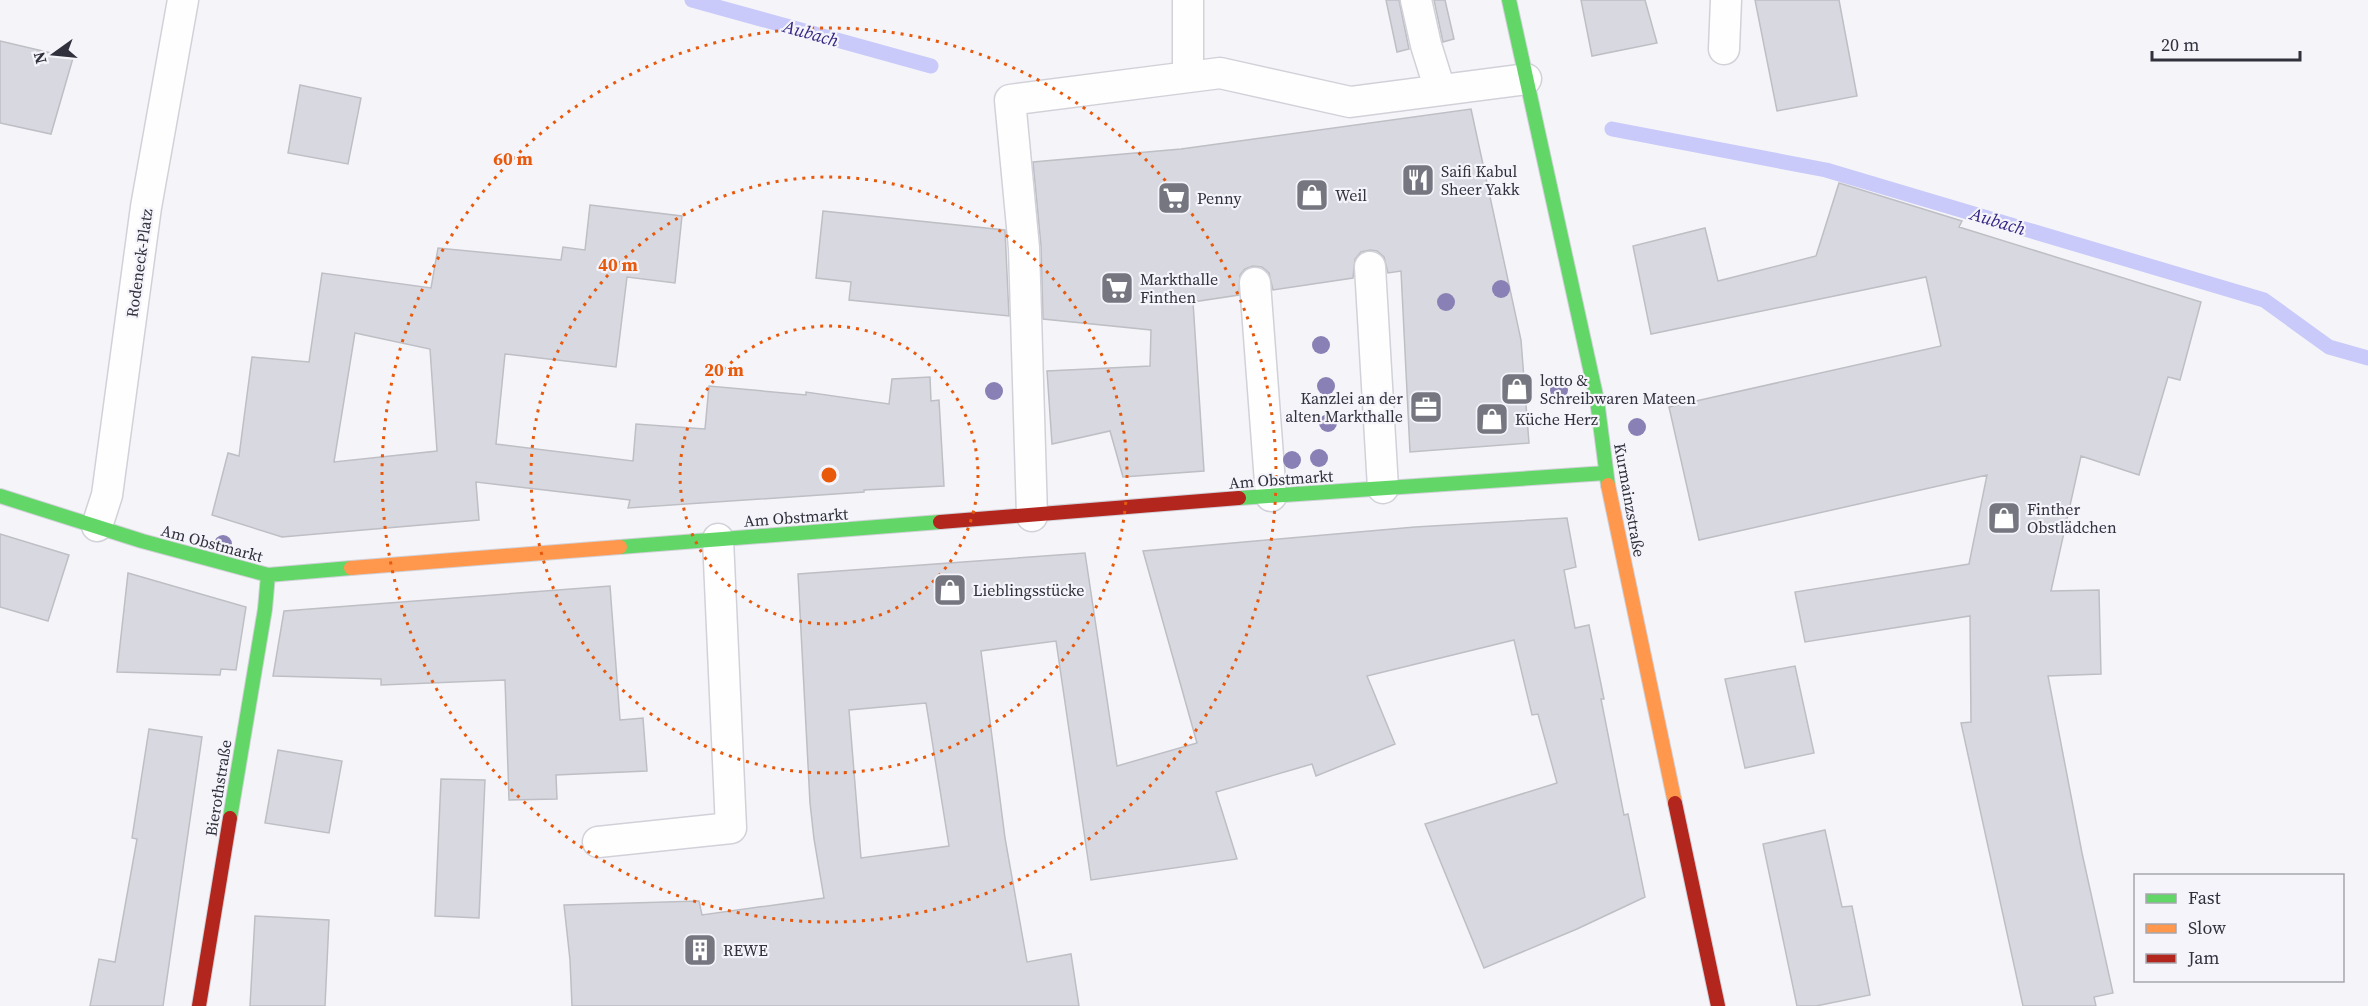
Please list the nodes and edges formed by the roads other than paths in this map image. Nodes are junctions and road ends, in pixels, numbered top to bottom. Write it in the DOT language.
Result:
graph roads {
  1 [pos="183,0"];
  2 [pos="1188,0"];
  3 [pos="1416,0"];
  4 [pos="1509,0"];
  5 [pos="1726,0"];
  6 [pos="1724,49"];
  7 [pos="1188,77"];
  8 [pos="1526,79"];
  9 [pos="1440,90"];
  10 [pos="1370,267"];
  11 [pos="1255,284"];
  12 [pos="1606,473"];
  13 [pos="1383,488"];
  14 [pos="0,496"];
  15 [pos="1271,496"];
  16 [pos="1032,516"];
  17 [pos="97,526"];
  18 [pos="718,539"];
  19 [pos="268,575"];
  20 [pos="598,842"];
  21 [pos="199,1006"];
  22 [pos="1718,1006"];
  1 -- 17 [label="lane, Rodeneck-Platz"];
  2 -- 7 [label="lane"];
  3 -- 9 [label="lane"];
  4 -- 8 [label="main road, Kurmainzstraße"];
  5 -- 6 [label="lane"];
  7 -- 9 [label="lane"];
  7 -- 16 [label="lane"];
  8 -- 9 [label="lane"];
  8 -- 12 [label="main road, Kurmainzstraße"];
  10 -- 13 [label="lane"];
  11 -- 15 [label="lane"];
  12 -- 13 [label="main road, Am Obstmarkt"];
  12 -- 22 [label="main road, Kurmainzstraße"];
  13 -- 15 [label="main road, Am Obstmarkt"];
  14 -- 17 [label="main road, Am Obstmarkt"];
  15 -- 16 [label="main road, Am Obstmarkt"];
  16 -- 18 [label="main road, Am Obstmarkt"];
  17 -- 19 [label="main road, Am Obstmarkt"];
  18 -- 19 [label="main road, Am Obstmarkt"];
  18 -- 20 [label="lane"];
  19 -- 21 [label="main road, Bierothstraße"];
}
